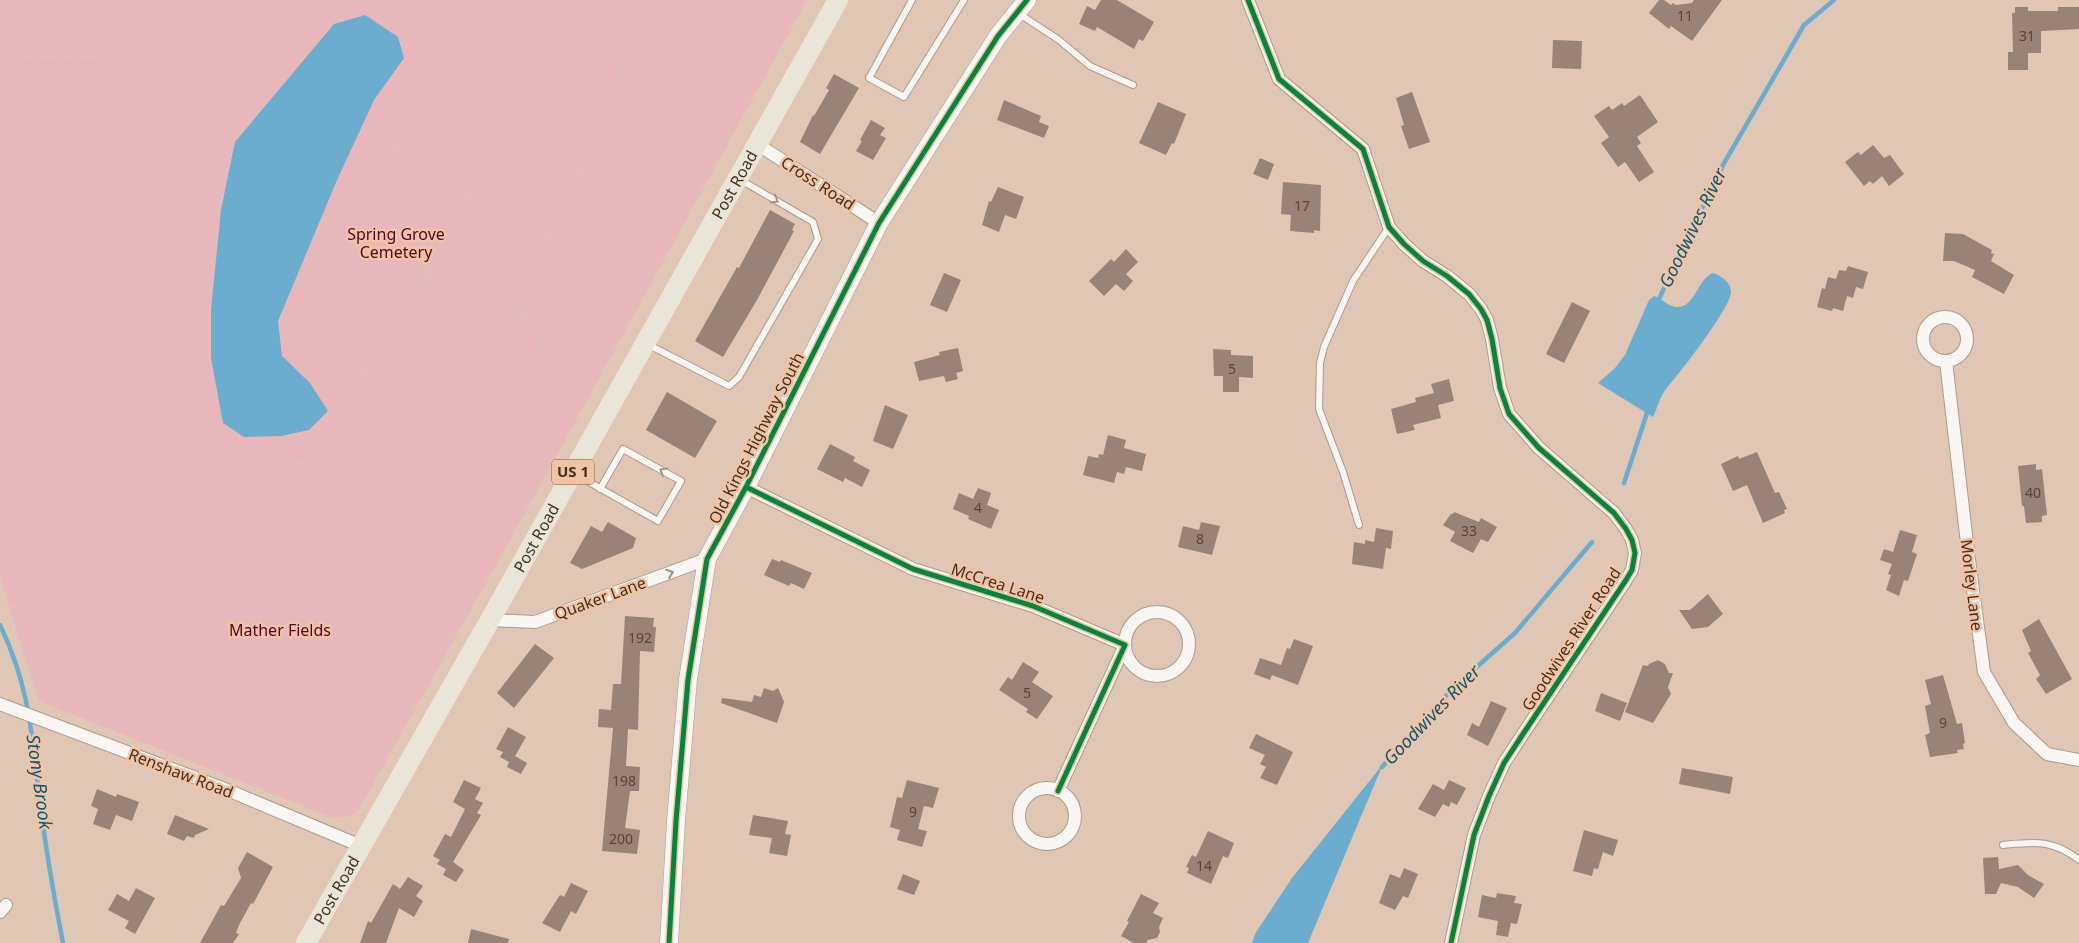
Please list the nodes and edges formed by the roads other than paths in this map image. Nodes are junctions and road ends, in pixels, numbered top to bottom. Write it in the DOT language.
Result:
graph roads {
  1 [pos="838,0"];
  2 [pos="912,0"];
  3 [pos="964,0"];
  4 [pos="1248,0"];
  5 [pos="1022,6"];
  6 [pos="1133,85"];
  7 [pos="757,144"];
  8 [pos="738,178"];
  9 [pos="879,223"];
  10 [pos="1389,227"];
  11 [pos="646,344"];
  12 [pos="1946,361"];
  13 [pos="573,473"];
  14 [pos="746,487"];
  15 [pos="600,489"];
  16 [pos="1359,525"];
  17 [pos="707,559"];
  18 [pos="490,620"];
  19 [pos="1125,645"];
  20 [pos="4,706"];
  21 [pos="2079,760"];
  22 [pos="1058,791"];
  23 [pos="2003,845"];
  24 [pos="361,846"];
  25 [pos="2079,860"];
  26 [pos="306,943"];
  27 [pos="669,943"];
  28 [pos="1451,943"];
  1 -- 7 [label="main road, Post Road / US 1"];
  2 -- 3 [label="lane"];
  4 -- 10 [label="street, Goodwives River Road"];
  5 -- 6 [label="lane"];
  5 -- 9 [label="street, Old Kings Highway South"];
  7 -- 8 [label="main road, Post Road / US 1"];
  7 -- 9 [label="street, Cross Road"];
  8 -- 11 [label="main road, Post Road / US 1"];
  8 -- 11 [label="lane, one-way"];
  9 -- 14 [label="street, Old Kings Highway South"];
  10 -- 16 [label="lane"];
  10 -- 28 [label="street, Goodwives River Road"];
  11 -- 13 [label="main road, Post Road / US 1"];
  12 -- 21 [label="street, Morley Lane"];
  13 -- 15 [label="lane"];
  13 -- 18 [label="main road, Post Road / US 1"];
  14 -- 17 [label="street, Old Kings Highway South"];
  14 -- 19 [label="street, McCrea Lane"];
  15 -- 15 [label="lane, one-way"];
  18 -- 17 [label="street, Quaker Lane, one-way"];
  17 -- 27 [label="street, Old Kings Highway South"];
  18 -- 24 [label="main road, Post Road / US 1"];
  19 -- 19 [label="street"];
  19 -- 22 [label="street"];
  20 -- 24 [label="street, Renshaw Road"];
  22 -- 22 [label="street"];
  23 -- 25 [label="lane"];
  24 -- 26 [label="main road, Post Road / US 1"];
}
